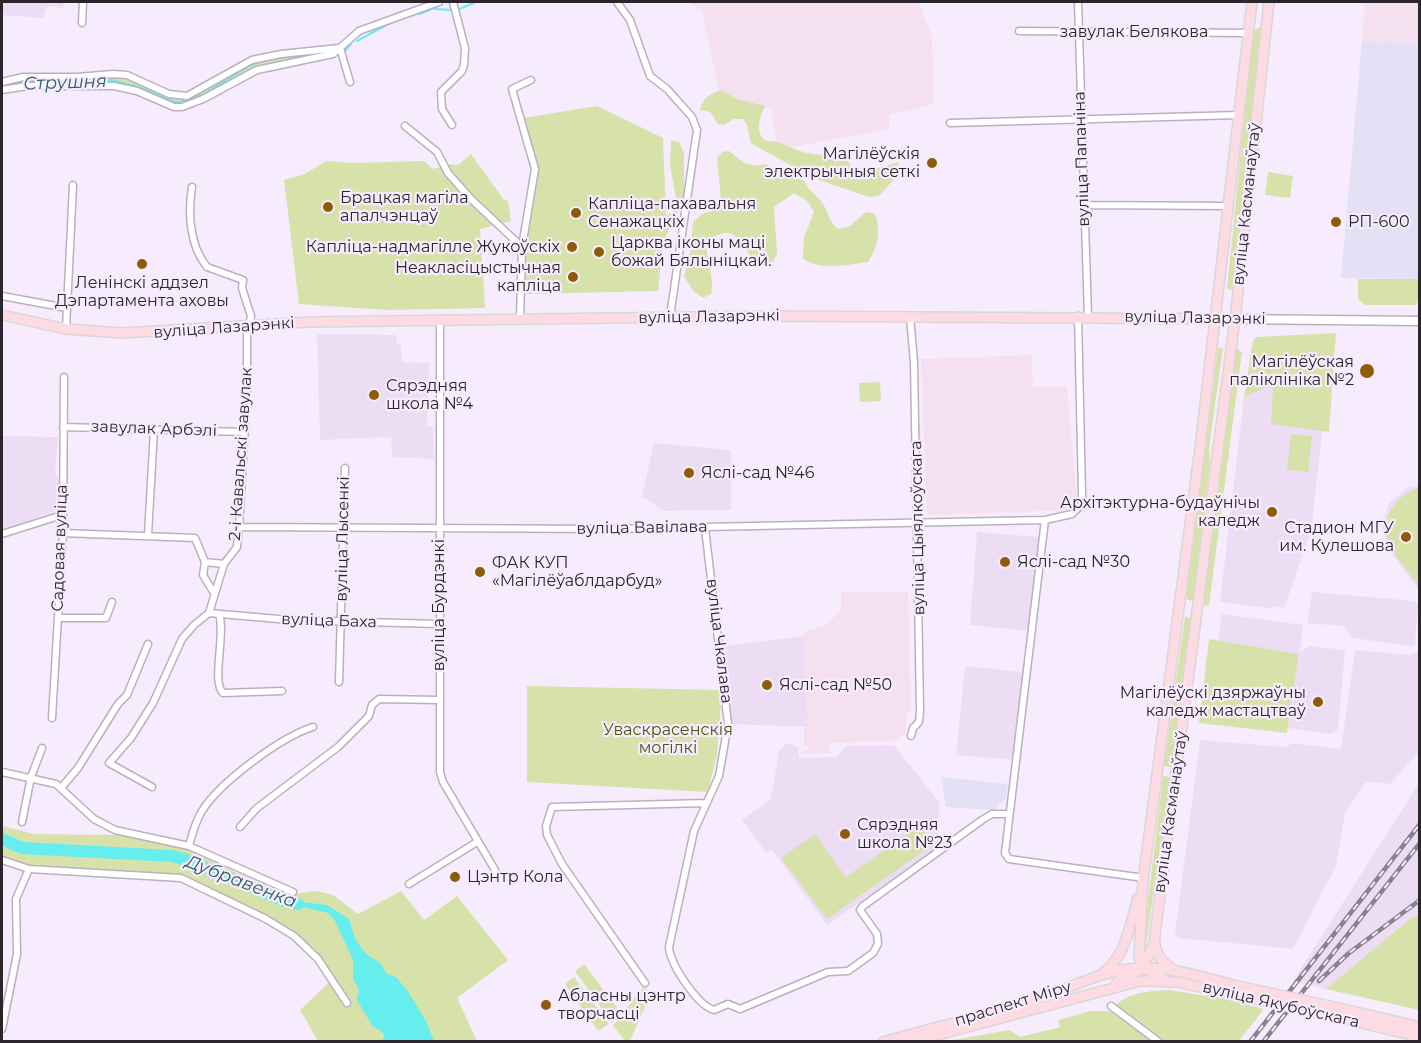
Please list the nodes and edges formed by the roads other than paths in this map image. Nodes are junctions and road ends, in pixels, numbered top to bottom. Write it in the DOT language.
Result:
graph roads {
  1 [pos="83,2"];
  2 [pos="439,2"];
  3 [pos="453,2"];
  4 [pos="617,2"];
  5 [pos="1078,2"];
  6 [pos="1252,2"];
  7 [pos="1269,2"];
  8 [pos="82,23"];
  9 [pos="1266,26"];
  10 [pos="1248,30"];
  11 [pos="1019,31"];
  12 [pos="1079,32"];
  13 [pos="340,48"];
  14 [pos="531,80"];
  15 [pos="2,82"];
  16 [pos="350,82"];
  17 [pos="2,90"];
  18 [pos="1239,115"];
  19 [pos="1080,118"];
  20 [pos="950,123"];
  21 [pos="452,125"];
  22 [pos="405,126"];
  23 [pos="73,185"];
  24 [pos="192,187"];
  25 [pos="1083,205"];
  26 [pos="1227,206"];
  27 [pos="522,247"];
  28 [pos="2,296"];
  29 [pos="67,308"];
  30 [pos="2,315"];
  31 [pos="1083,316"];
  32 [pos="670,317"];
  33 [pos="910,317"];
  34 [pos="520,319"];
  35 [pos="1216,319"];
  36 [pos="1235,319"];
  37 [pos="440,320"];
  38 [pos="1419,321"];
  39 [pos="249,325"];
  40 [pos="66,329"];
  41 [pos="64,377"];
  42 [pos="63,427"];
  43 [pos="154,429"];
  44 [pos="244,432"];
  45 [pos="345,468"];
  46 [pos="62,515"];
  47 [pos="1045,520"];
  48 [pos="917,524"];
  49 [pos="239,527"];
  50 [pos="344,527"];
  51 [pos="705,528"];
  52 [pos="438,530"];
  53 [pos="63,533"];
  54 [pos="2,534"];
  55 [pos="148,535"];
  56 [pos="205,562"];
  57 [pos="224,564"];
  58 [pos="214,593"];
  59 [pos="112,602"];
  60 [pos="209,613"];
  61 [pos="219,614"];
  62 [pos="58,618"];
  63 [pos="342,622"];
  64 [pos="439,624"];
  65 [pos="148,644"];
  66 [pos="339,682"];
  67 [pos="282,691"];
  68 [pos="439,700"];
  69 [pos="51,718"];
  70 [pos="313,727"];
  71 [pos="911,736"];
  72 [pos="42,748"];
  73 [pos="2,772"];
  74 [pos="31,777"];
  75 [pos="152,787"];
  76 [pos="61,788"];
  77 [pos="706,803"];
  78 [pos="1008,814"];
  79 [pos="22,822"];
  80 [pos="240,827"];
  81 [pos="477,842"];
  82 [pos="189,846"];
  83 [pos="2,860"];
  84 [pos="29,869"];
  85 [pos="496,875"];
  86 [pos="1143,880"];
  87 [pos="409,884"];
  88 [pos="293,892"];
  89 [pos="1154,942"];
  90 [pos="1138,944"];
  91 [pos="1143,968"];
  92 [pos="1097,977"];
  93 [pos="1174,978"];
  94 [pos="645,983"];
  95 [pos="1102,990"];
  96 [pos="347,1004"];
  97 [pos="1111,1006"];
  98 [pos="1342,1014"];
  99 [pos="1419,1027"];
  100 [pos="2,1029"];
  101 [pos="1419,1037"];
  102 [pos="883,1041"];
  103 [pos="911,1041"];
  104 [pos="1159,1041"];
  1 -- 8 [label="street"];
  2 -- 13 [label="street"];
  3 -- 21 [label="street"];
  4 -- 32 [label="street"];
  5 -- 12 [label="street, вуліца Папаніна"];
  6 -- 10 [label="main road, вуліца Касманаўтаў"];
  7 -- 9 [label="main road, вуліца Касманаўтаў"];
  9 -- 10 [label="main road"];
  9 -- 36 [label="main road, вуліца Касманаўтаў"];
  10 -- 12 [label="street, завулак Белякова"];
  10 -- 18 [label="main road, вуліца Касманаўтаў"];
  11 -- 12 [label="street, завулак Белякова"];
  12 -- 19 [label="street, вуліца Папаніна"];
  13 -- 15 [label="street"];
  13 -- 16 [label="street"];
  13 -- 17 [label="street"];
  14 -- 27 [label="street"];
  18 -- 19 [label="street"];
  18 -- 26 [label="main road, вуліца Касманаўтаў"];
  19 -- 20 [label="street"];
  19 -- 25 [label="street, вуліца Папаніна"];
  22 -- 27 [label="street"];
  23 -- 29 [label="street"];
  24 -- 39 [label="street, 2-і Кавальскі завулак"];
  25 -- 26 [label="street"];
  25 -- 31 [label="street, вуліца Папаніна"];
  26 -- 35 [label="main road, вуліца Касманаўтаў"];
  27 -- 34 [label="street"];
  28 -- 29 [label="street"];
  29 -- 40 [label="street"];
  30 -- 40 [label="main road, вуліца Лазарэнкі"];
  31 -- 33 [label="main road, вуліца Лазарэнкі"];
  31 -- 35 [label="main road, вуліца Лазарэнкі"];
  31 -- 47 [label="street, вуліца Папаніна"];
  32 -- 33 [label="main road, вуліца Лазарэнкі"];
  32 -- 34 [label="main road, вуліца Лазарэнкі"];
  33 -- 48 [label="street, вуліца Цыялкоўскага"];
  34 -- 37 [label="main road, вуліца Лазарэнкі"];
  35 -- 36 [label="main road, вуліца Лазарэнкі"];
  35 -- 86 [label="main road, вуліца Касманаўтаў"];
  36 -- 38 [label="main road, вуліца Лазарэнкі"];
  36 -- 89 [label="main road, вуліца Касманаўтаў"];
  37 -- 39 [label="main road, вуліца Лазарэнкі"];
  37 -- 52 [label="street, вуліца Бурдэнкі"];
  39 -- 40 [label="main road, вуліца Лазарэнкі"];
  39 -- 44 [label="street, 2-і Кавальскі завулак"];
  41 -- 42 [label="street, Садовая вуліца"];
  42 -- 43 [label="street, завулак Арбэлі"];
  42 -- 46 [label="street, Садовая вуліца"];
  43 -- 44 [label="street, завулак Арбэлі"];
  43 -- 55 [label="street"];
  44 -- 49 [label="street, 2-і Кавальскі завулак"];
  45 -- 50 [label="street, вуліца Лысенкі"];
  46 -- 53 [label="street, Садовая вуліца"];
  46 -- 54 [label="street"];
  47 -- 48 [label="street, вуліца Вавілава"];
  47 -- 78 [label="street"];
  48 -- 51 [label="street, вуліца Вавілава"];
  48 -- 71 [label="street, вуліца Цыялкоўскага"];
  49 -- 50 [label="street, вуліца Вавілава"];
  49 -- 57 [label="street, 2-і Кавальскі завулак"];
  50 -- 52 [label="street, вуліца Вавілава"];
  50 -- 63 [label="street, вуліца Лысенкі"];
  51 -- 52 [label="street, вуліца Вавілава"];
  51 -- 77 [label="street, вуліца Чкалава"];
  52 -- 64 [label="street, вуліца Бурдэнкі"];
  53 -- 55 [label="street"];
  53 -- 62 [label="street, Садовая вуліца"];
  55 -- 56 [label="street"];
  56 -- 57 [label="street"];
  56 -- 58 [label="street"];
  57 -- 58 [label="street, 2-і Кавальскі завулак"];
  58 -- 60 [label="street, 2-і Кавальскі завулак"];
  59 -- 62 [label="street"];
  60 -- 61 [label="street"];
  60 -- 75 [label="street"];
  61 -- 63 [label="street, вуліца Баха"];
  61 -- 67 [label="street"];
  62 -- 69 [label="street, Садовая вуліца"];
  63 -- 64 [label="street, вуліца Баха"];
  63 -- 66 [label="street, вуліца Лысенкі"];
  64 -- 68 [label="street, вуліца Бурдэнкі"];
  65 -- 76 [label="street"];
  68 -- 80 [label="street"];
  68 -- 81 [label="street, вуліца Бурдэнкі"];
  70 -- 82 [label="street"];
  72 -- 74 [label="street"];
  73 -- 74 [label="street"];
  74 -- 76 [label="street"];
  74 -- 79 [label="street"];
  76 -- 82 [label="street"];
  77 -- 78 [label="street, вуліца Чкалава"];
  77 -- 94 [label="street"];
  78 -- 86 [label="street"];
  81 -- 85 [label="street, вуліца Бурдэнкі"];
  81 -- 87 [label="street"];
  82 -- 88 [label="street"];
  83 -- 84 [label="street"];
  84 -- 96 [label="street"];
  84 -- 100 [label="street"];
  86 -- 90 [label="main road, вуліца Касманаўтаў"];
  86 -- 92 [label="main road, вуліца Касманаўтаў"];
  89 -- 90 [label="main road"];
  89 -- 91 [label="main road, вуліца Касманаўтаў"];
  89 -- 93 [label="main road"];
  90 -- 91 [label="main road"];
  91 -- 92 [label="main road, праспект Міру"];
  91 -- 93 [label="main road, праспект Міру"];
  91 -- 95 [label="main road"];
  92 -- 102 [label="main road, праспект Міру"];
  93 -- 95 [label="main road, праспект Міру"];
  93 -- 98 [label="main road, вуліца Якубоўскага, bridge"];
  95 -- 103 [label="main road, праспект Міру"];
  97 -- 104 [label="street"];
  98 -- 99 [label="main road, вуліца Якубоўскага"];
  98 -- 101 [label="main road, вуліца Якубоўскага"];
}
